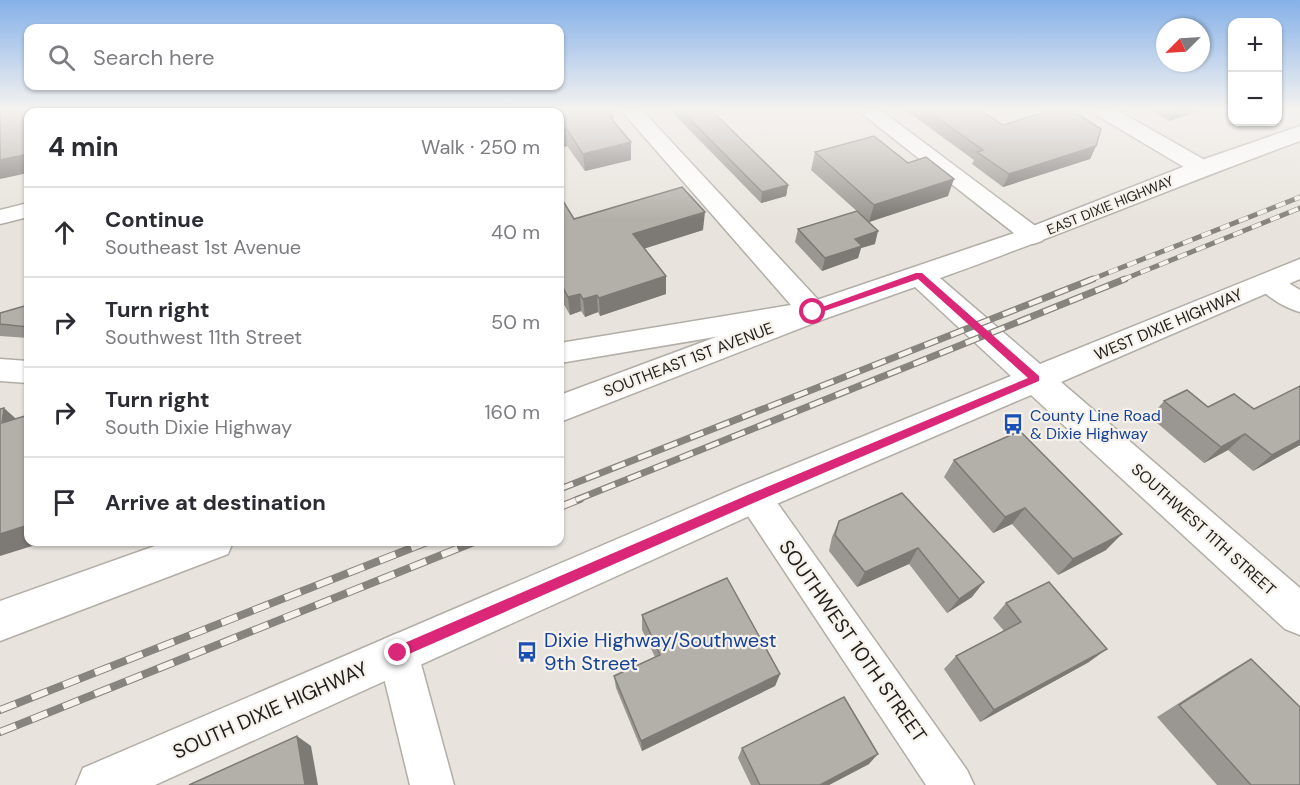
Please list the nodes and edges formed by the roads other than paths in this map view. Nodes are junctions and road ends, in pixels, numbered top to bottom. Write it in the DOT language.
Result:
graph roads {
  1 [pos="663,146"];
  2 [pos="914,146"];
  3 [pos="1163,146"];
  4 [pos="1265,146"];
  5 [pos="1202,168"];
  6 [pos="24,211"];
  7 [pos="0,217"];
  8 [pos="1033,236"];
  9 [pos="1300,268"];
  10 [pos="919,275"];
  11 [pos="1268,282"];
  12 [pos="1300,303"];
  13 [pos="813,312"];
  14 [pos="564,352"];
  15 [pos="0,370"];
  16 [pos="24,372"];
  17 [pos="1035,379"];
  18 [pos="564,407"];
  19 [pos="754,497"];
  20 [pos="191,546"];
  21 [pos="162,551"];
  22 [pos="1300,615"];
  23 [pos="0,621"];
  24 [pos="398,653"];
  25 [pos="100,785"];
  26 [pos="432,785"];
  27 [pos="952,785"];
  1 -- 13 [label="street"];
  2 -- 8 [label="street"];
  3 -- 5 [label="street"];
  4 -- 5 [label="main road, EAST DIXIE HIGHWAY"];
  5 -- 8 [label="main road, EAST DIXIE HIGHWAY"];
  6 -- 7 [label="street"];
  8 -- 10 [label="main road, EAST DIXIE HIGHWAY"];
  9 -- 11 [label="main road, WEST DIXIE HIGHWAY"];
  10 -- 13 [label="main road, SOUTHEAST 1ST AVENUE"];
  10 -- 17 [label="main road, SOUTHWEST 11TH STREET"];
  11 -- 12 [label="street"];
  11 -- 17 [label="main road, WEST DIXIE HIGHWAY"];
  13 -- 14 [label="street"];
  13 -- 18 [label="main road, SOUTHEAST 1ST AVENUE"];
  15 -- 16 [label="street"];
  17 -- 19 [label="main road, SOUTH DIXIE HIGHWAY"];
  17 -- 22 [label="main road, SOUTHWEST 11TH STREET"];
  19 -- 24 [label="main road, SOUTH DIXIE HIGHWAY"];
  19 -- 27 [label="street, SOUTHWEST 10TH STREET"];
  20 -- 21 [label="main road"];
  21 -- 23 [label="main road"];
  24 -- 25 [label="main road, SOUTH DIXIE HIGHWAY"];
  24 -- 26 [label="street"];
}
